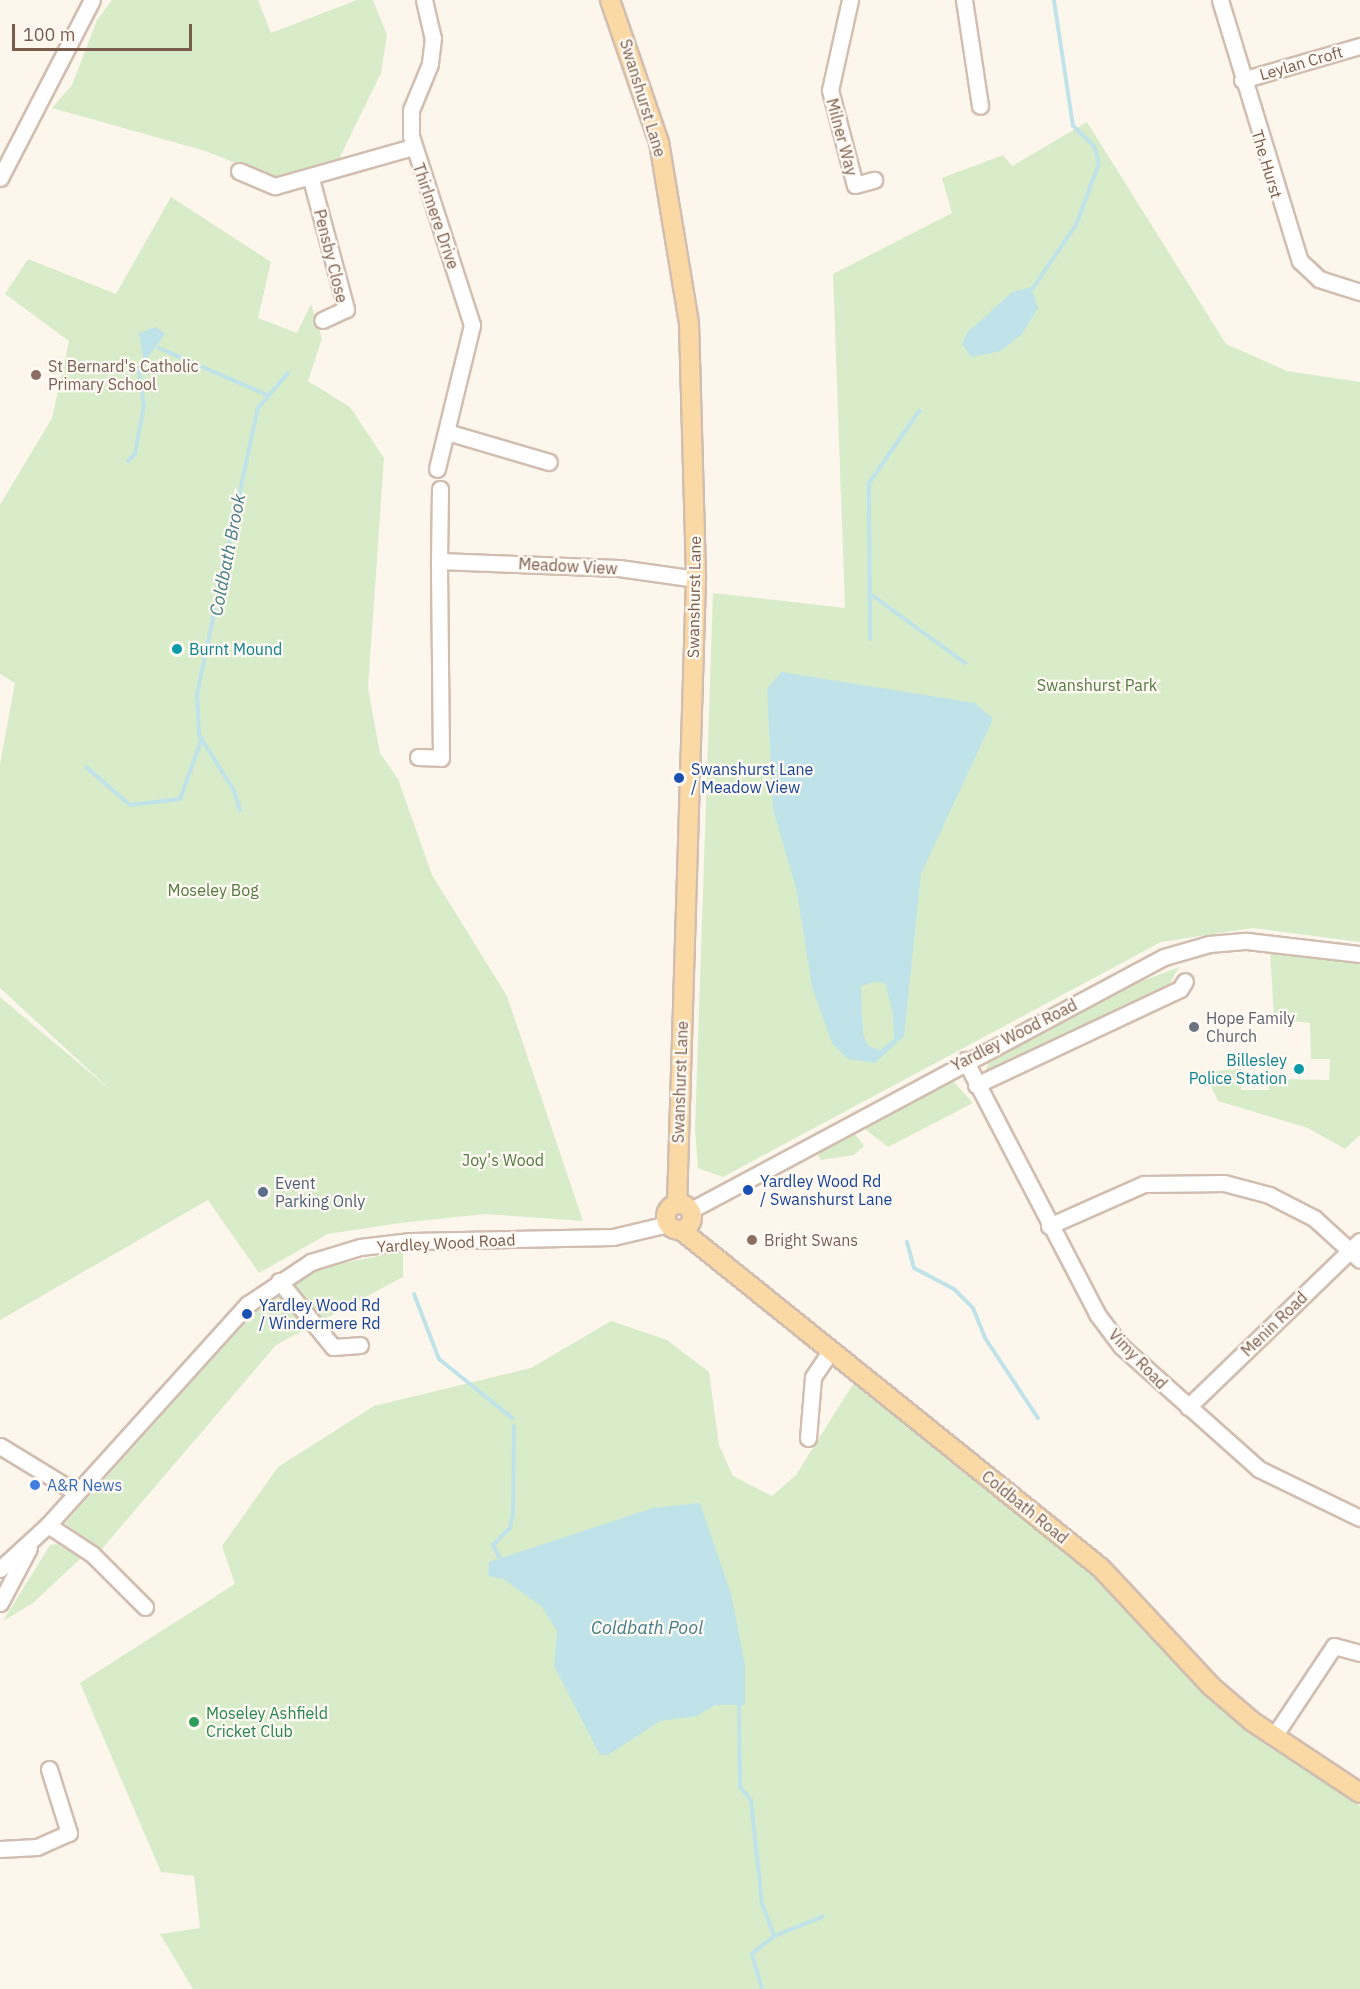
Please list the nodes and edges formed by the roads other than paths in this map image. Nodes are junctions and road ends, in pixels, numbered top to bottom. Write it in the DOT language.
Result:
graph roads {
  1 [pos="92,0"];
  2 [pos="424,0"];
  3 [pos="610,0"];
  4 [pos="850,0"];
  5 [pos="964,0"];
  6 [pos="1220,0"];
  7 [pos="1360,46"];
  8 [pos="1242,80"];
  9 [pos="980,106"];
  10 [pos="413,147"];
  11 [pos="239,171"];
  12 [pos="0,177"];
  13 [pos="311,179"];
  14 [pos="874,180"];
  15 [pos="1360,292"];
  16 [pos="322,320"];
  17 [pos="447,432"];
  18 [pos="549,462"];
  19 [pos="437,469"];
  20 [pos="440,489"];
  21 [pos="439,561"];
  22 [pos="696,579"];
  23 [pos="418,758"];
  24 [pos="1360,954"];
  25 [pos="1185,981"];
  26 [pos="965,1060"];
  27 [pos="976,1085"];
  28 [pos="684,1207"];
  29 [pos="1049,1226"];
  30 [pos="674,1227"];
  31 [pos="1357,1250"];
  32 [pos="279,1281"];
  33 [pos="360,1345"];
  34 [pos="829,1353"];
  35 [pos="1188,1407"];
  36 [pos="808,1438"];
  37 [pos="0,1446"];
  38 [pos="77,1493"];
  39 [pos="1360,1518"];
  40 [pos="48,1525"];
  41 [pos="31,1543"];
  42 [pos="0,1569"];
  43 [pos="0,1603"];
  44 [pos="145,1607"];
  45 [pos="1360,1653"];
  46 [pos="1274,1736"];
  47 [pos="49,1769"];
  48 [pos="1360,1793"];
  49 [pos="0,1849"];
  1 -- 12 [label="street"];
  2 -- 10 [label="street, Thirlmere Drive"];
  3 -- 22 [label="main road, Swanshurst Lane"];
  4 -- 14 [label="street, Milner Way"];
  5 -- 9 [label="street"];
  6 -- 8 [label="street, The Hurst"];
  7 -- 8 [label="street, Leylan Croft"];
  8 -- 15 [label="street, The Hurst"];
  10 -- 13 [label="street"];
  10 -- 17 [label="street, Thirlmere Drive"];
  11 -- 13 [label="street"];
  13 -- 16 [label="street, Pensby Close"];
  17 -- 18 [label="street"];
  17 -- 19 [label="street, Thirlmere Drive"];
  20 -- 21 [label="street"];
  21 -- 22 [label="street, Meadow View"];
  21 -- 23 [label="street"];
  22 -- 28 [label="main road, Swanshurst Lane"];
  24 -- 26 [label="street, Yardley Wood Road"];
  25 -- 27 [label="street, Yardley Wood Road"];
  26 -- 27 [label="street, Vimy Road"];
  26 -- 28 [label="street, Yardley Wood Road"];
  27 -- 29 [label="street, Vimy Road"];
  28 -- 30 [label="main road"];
  29 -- 31 [label="street"];
  29 -- 35 [label="street, Vimy Road"];
  30 -- 32 [label="street, Yardley Wood Road"];
  30 -- 34 [label="main road, Coldbath Road"];
  31 -- 35 [label="street, Menin Road"];
  32 -- 33 [label="street"];
  32 -- 38 [label="street, Yardley Wood Road"];
  34 -- 36 [label="street"];
  34 -- 46 [label="main road, Coldbath Road"];
  35 -- 39 [label="street, Vimy Road"];
  37 -- 38 [label="street"];
  38 -- 40 [label="street, Yardley Wood Road"];
  40 -- 41 [label="street, Yardley Wood Road"];
  40 -- 44 [label="street"];
  41 -- 42 [label="street, Yardley Wood Road"];
  41 -- 43 [label="street, Yardley Wood Road"];
  45 -- 46 [label="street"];
  46 -- 48 [label="main road, Coldbath Road"];
  47 -- 49 [label="street"];
}
